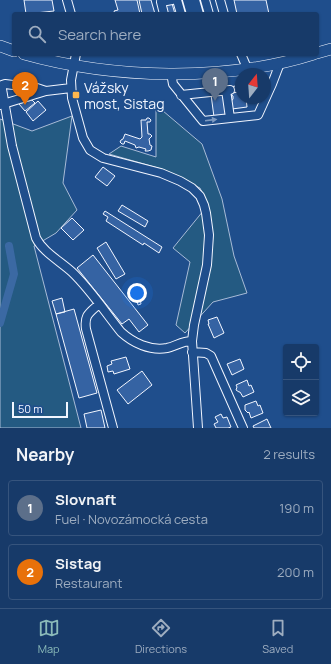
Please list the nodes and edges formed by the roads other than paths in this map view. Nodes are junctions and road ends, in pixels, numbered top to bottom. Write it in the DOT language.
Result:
graph roads {
  1 [pos="67,0"];
  2 [pos="172,0"];
  3 [pos="177,0"];
  4 [pos="191,0"];
  5 [pos="200,0"];
  6 [pos="206,0"];
  7 [pos="220,0"];
  8 [pos="70,12"];
  9 [pos="164,12"];
  10 [pos="180,12"];
  11 [pos="191,12"];
  12 [pos="197,12"];
  13 [pos="203,12"];
  14 [pos="209,12"];
  15 [pos="223,12"];
  16 [pos="0,46"];
  17 [pos="331,49"];
  18 [pos="12,50"];
  19 [pos="319,53"];
  20 [pos="44,56"];
  21 [pos="242,56"];
  22 [pos="308,56"];
  23 [pos="75,59"];
  24 [pos="280,63"];
  25 [pos="247,68"];
  26 [pos="235,70"];
  27 [pos="171,74"];
  28 [pos="271,80"];
  29 [pos="71,88"];
  30 [pos="46,91"];
  31 [pos="181,95"];
  32 [pos="262,104"];
  33 [pos="2,105"];
  34 [pos="230,118"];
  35 [pos="99,304"];
  36 [pos="192,341"];
  37 [pos="192,352"];
  38 [pos="113,428"];
  39 [pos="198,428"];
  40 [pos="242,428"];
  1 -- 8 [label="street"];
  2 -- 9 [label="street"];
  3 -- 10 [label="street"];
  4 -- 11 [label="street"];
  4 -- 12 [label="street"];
  5 -- 13 [label="street"];
  6 -- 14 [label="street"];
  7 -- 15 [label="street"];
  16 -- 18 [label="main road"];
  17 -- 19 [label="main road"];
  20 -- 23 [label="main road"];
  21 -- 25 [label="street"];
  22 -- 24 [label="main road"];
  23 -- 27 [label="main road"];
  23 -- 29 [label="street"];
  24 -- 25 [label="main road"];
  24 -- 28 [label="street"];
  26 -- 27 [label="main road"];
  27 -- 31 [label="street"];
  29 -- 30 [label="street"];
  29 -- 36 [label="street"];
  30 -- 33 [label="street"];
  30 -- 33 [label="street"];
  31 -- 34 [label="street, one-way"];
  31 -- 34 [label="street"];
  32 -- 34 [label="street"];
  33 -- 35 [label="street"];
  35 -- 36 [label="street"];
  35 -- 38 [label="street"];
  36 -- 37 [label="street"];
  37 -- 39 [label="street"];
  37 -- 40 [label="street"];
}
